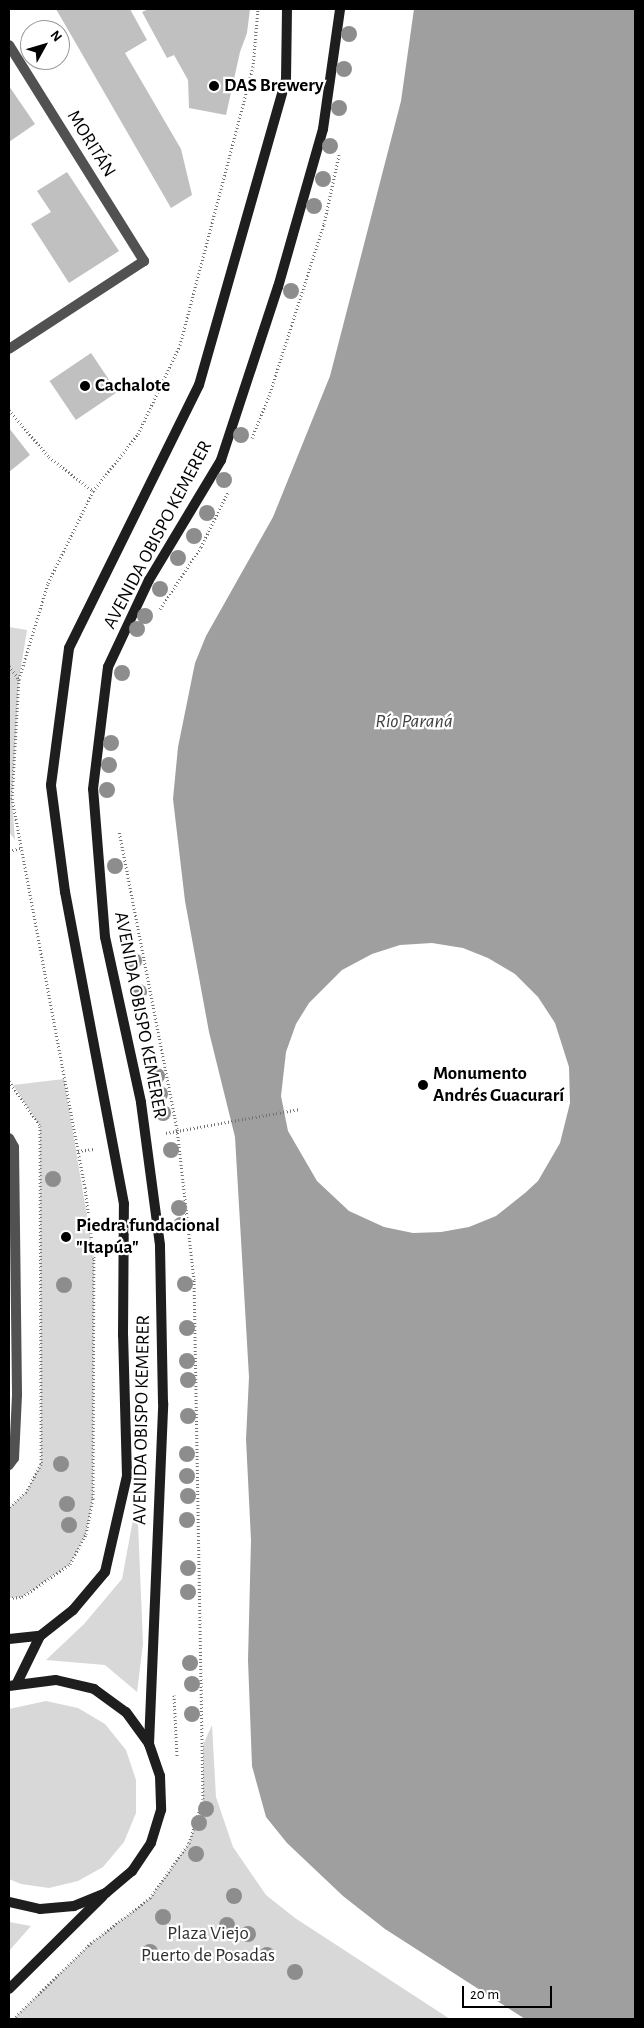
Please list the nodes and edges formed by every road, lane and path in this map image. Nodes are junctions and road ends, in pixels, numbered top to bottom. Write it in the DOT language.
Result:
graph roads {
  1 [pos="258,9"];
  2 [pos="287,9"];
  3 [pos="340,9"];
  4 [pos="9,45"];
  5 [pos="341,148"];
  6 [pos="208,236"];
  7 [pos="9,349"];
  8 [pos="9,410"];
  9 [pos="251,441"];
  10 [pos="232,483"];
  11 [pos="93,491"];
  12 [pos="159,611"];
  13 [pos="9,666"];
  14 [pos="18,678"];
  15 [pos="118,828"];
  16 [pos="21,848"];
  17 [pos="9,851"];
  18 [pos="64,1079"];
  19 [pos="9,1081"];
  20 [pos="13,1085"];
  21 [pos="300,1109"];
  22 [pos="226,1120"];
  23 [pos="9,1138"];
  24 [pos="9,1465"];
  25 [pos="9,1598"];
  26 [pos="40,1636"];
  27 [pos="9,1638"];
  28 [pos="13,1684"];
  29 [pos="173,1692"];
  30 [pos="149,1744"];
  31 [pos="203,1744"];
  32 [pos="177,1758"];
  33 [pos="106,1893"];
  34 [pos="9,1902"];
  35 [pos="9,1989"];
  1 -- 6 [label="path"];
  2 -- 26 [label="main road, AVENIDA OBISPO KEMERER"];
  3 -- 30 [label="main road, AVENIDA OBISPO KEMERER"];
  4 -- 7 [label="street, MORITÁN"];
  5 -- 9 [label="path"];
  8 -- 11 [label="path"];
  10 -- 12 [label="path"];
  13 -- 14 [label="path"];
  15 -- 31 [label="path"];
  16 -- 17 [label="path"];
  18 -- 25 [label="path"];
  19 -- 20 [label="path"];
  21 -- 22 [label="path"];
  23 -- 24 [label="street"];
  26 -- 27 [label="main road"];
  26 -- 28 [label="main road, AVENIDA OBISPO KEMERER"];
  28 -- 30 [label="main road, AVENIDA OBISPO KEMERER"];
  29 -- 32 [label="path"];
  30 -- 33 [label="main road, AVENIDA OBISPO KEMERER"];
  33 -- 34 [label="main road, AVENIDA OBISPO KEMERER"];
  33 -- 35 [label="main road"];
}
